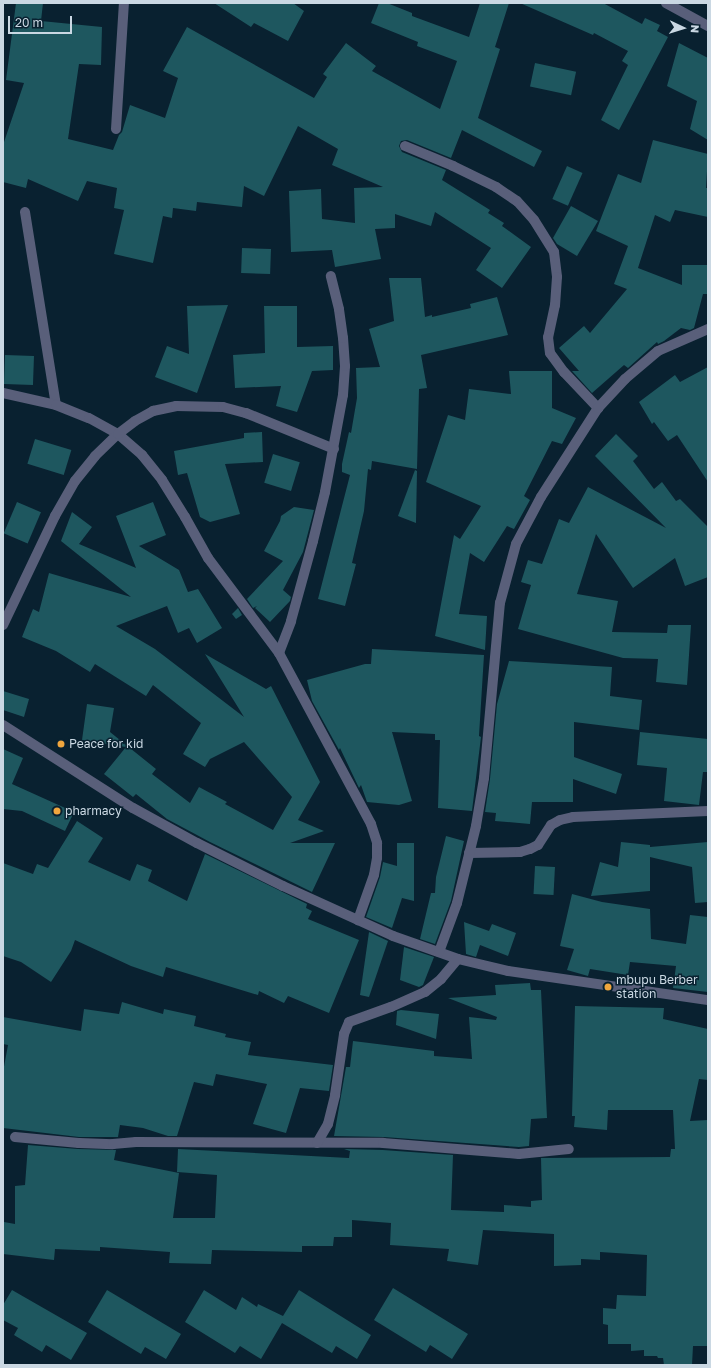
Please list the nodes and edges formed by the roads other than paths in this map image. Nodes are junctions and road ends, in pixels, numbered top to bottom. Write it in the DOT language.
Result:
graph roads {
  1 [pos="124,3"];
  2 [pos="666,3"];
  3 [pos="708,26"];
  4 [pos="116,130"];
  5 [pos="405,146"];
  6 [pos="25,212"];
  7 [pos="331,276"];
  8 [pos="708,329"];
  9 [pos="3,393"];
  10 [pos="56,405"];
  11 [pos="598,408"];
  12 [pos="118,434"];
  13 [pos="334,449"];
  14 [pos="3,625"];
  15 [pos="279,653"];
  16 [pos="3,725"];
  17 [pos="708,811"];
  18 [pos="469,853"];
  19 [pos="358,920"];
  20 [pos="439,952"];
  21 [pos="458,959"];
  22 [pos="708,1000"];
  23 [pos="15,1137"];
  24 [pos="317,1143"];
  25 [pos="570,1149"];
  1 -- 4 [label="street"];
  2 -- 3 [label="street"];
  5 -- 11 [label="street"];
  6 -- 10 [label="street"];
  7 -- 13 [label="street"];
  8 -- 11 [label="street"];
  9 -- 10 [label="street"];
  10 -- 12 [label="street"];
  11 -- 18 [label="street"];
  12 -- 13 [label="street"];
  12 -- 14 [label="street"];
  12 -- 15 [label="street"];
  13 -- 15 [label="street"];
  15 -- 19 [label="street"];
  16 -- 19 [label="street"];
  17 -- 18 [label="street"];
  18 -- 20 [label="street"];
  19 -- 20 [label="street"];
  20 -- 21 [label="street"];
  21 -- 22 [label="street"];
  21 -- 24 [label="street"];
  23 -- 24 [label="street"];
  24 -- 25 [label="street"];
}
